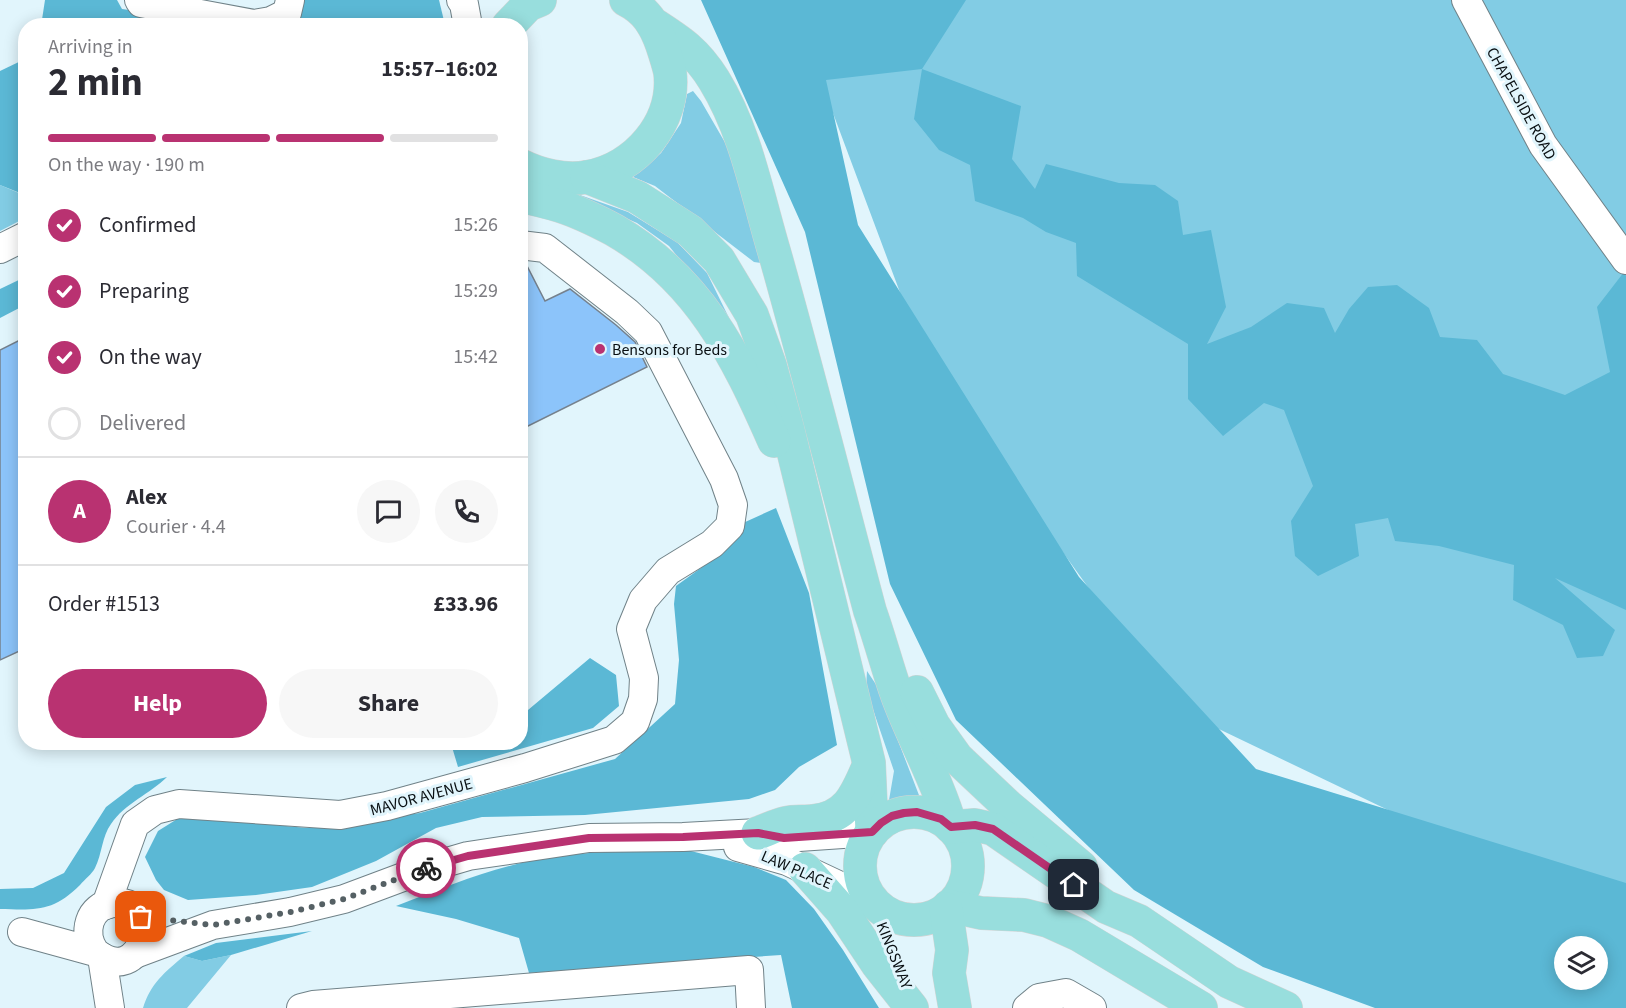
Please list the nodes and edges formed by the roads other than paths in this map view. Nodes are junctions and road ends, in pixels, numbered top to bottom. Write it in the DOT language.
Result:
graph roads {
  1 [pos="139,0"];
  2 [pos="290,0"];
  3 [pos="461,0"];
  4 [pos="1466,0"];
  5 [pos="641,9"];
  6 [pos="222,18"];
  7 [pos="277,18"];
  8 [pos="467,18"];
  9 [pos="528,176"];
  10 [pos="587,177"];
  11 [pos="528,180"];
  12 [pos="18,240"];
  13 [pos="528,246"];
  14 [pos="0,249"];
  15 [pos="1626,260"];
  16 [pos="789,306"];
  17 [pos="752,315"];
  18 [pos="800,479"];
  19 [pos="870,611"];
  20 [pos="835,618"];
  21 [pos="885,651"];
  22 [pos="869,763"];
  23 [pos="951,827"];
  24 [pos="872,832"];
  25 [pos="758,833"];
  26 [pos="683,837"];
  27 [pos="805,869"];
  28 [pos="874,902"];
  29 [pos="947,908"];
  30 [pos="117,912"];
  31 [pos="1139,921"];
  32 [pos="213,925"];
  33 [pos="11,932"];
  34 [pos="115,956"];
  35 [pos="536,998"];
  36 [pos="111,1008"];
  37 [pos="301,1008"];
  38 [pos="751,1008"];
  39 [pos="913,1008"];
  40 [pos="955,1008"];
  41 [pos="1027,1008"];
  42 [pos="1092,1008"];
  43 [pos="1201,1008"];
  44 [pos="1286,1008"];
  1 -- 6 [label="street"];
  2 -- 7 [label="street"];
  3 -- 8 [label="street"];
  4 -- 15 [label="street, CHAPELSIDE ROAD"];
  5 -- 10 [label="main road"];
  5 -- 16 [label="main road"];
  9 -- 10 [label="main road"];
  10 -- 17 [label="main road"];
  11 -- 18 [label="main road"];
  12 -- 14 [label="street"];
  13 -- 30 [label="street, MAVOR AVENUE"];
  16 -- 17 [label="main road"];
  16 -- 19 [label="main road"];
  17 -- 18 [label="main road"];
  18 -- 20 [label="main road"];
  19 -- 20 [label="street"];
  19 -- 21 [label="main road"];
  20 -- 22 [label="main road"];
  21 -- 23 [label="main road"];
  21 -- 31 [label="main road"];
  22 -- 24 [label="main road"];
  22 -- 25 [label="main road"];
  23 -- 24 [label="main road"];
  23 -- 29 [label="main road"];
  23 -- 31 [label="main road"];
  24 -- 25 [label="street, LAW PLACE"];
  24 -- 28 [label="main road"];
  25 -- 26 [label="street, LAW PLACE"];
  26 -- 27 [label="street, LAW PLACE"];
  26 -- 32 [label="street, LAW PLACE"];
  27 -- 28 [label="street, LAW PLACE"];
  27 -- 39 [label="main road"];
  28 -- 29 [label="main road"];
  28 -- 39 [label="main road, KINGSWAY"];
  29 -- 40 [label="main road"];
  29 -- 43 [label="main road"];
  30 -- 32 [label="street, LAW PLACE"];
  30 -- 33 [label="street, LAW PLACE"];
  30 -- 34 [label="street"];
  30 -- 34 [label="street"];
  31 -- 44 [label="main road"];
  32 -- 34 [label="street, LAW PLACE"];
  33 -- 34 [label="street, LAW PLACE"];
  34 -- 36 [label="street"];
  35 -- 37 [label="street"];
  35 -- 38 [label="street"];
  41 -- 42 [label="street"];
}
